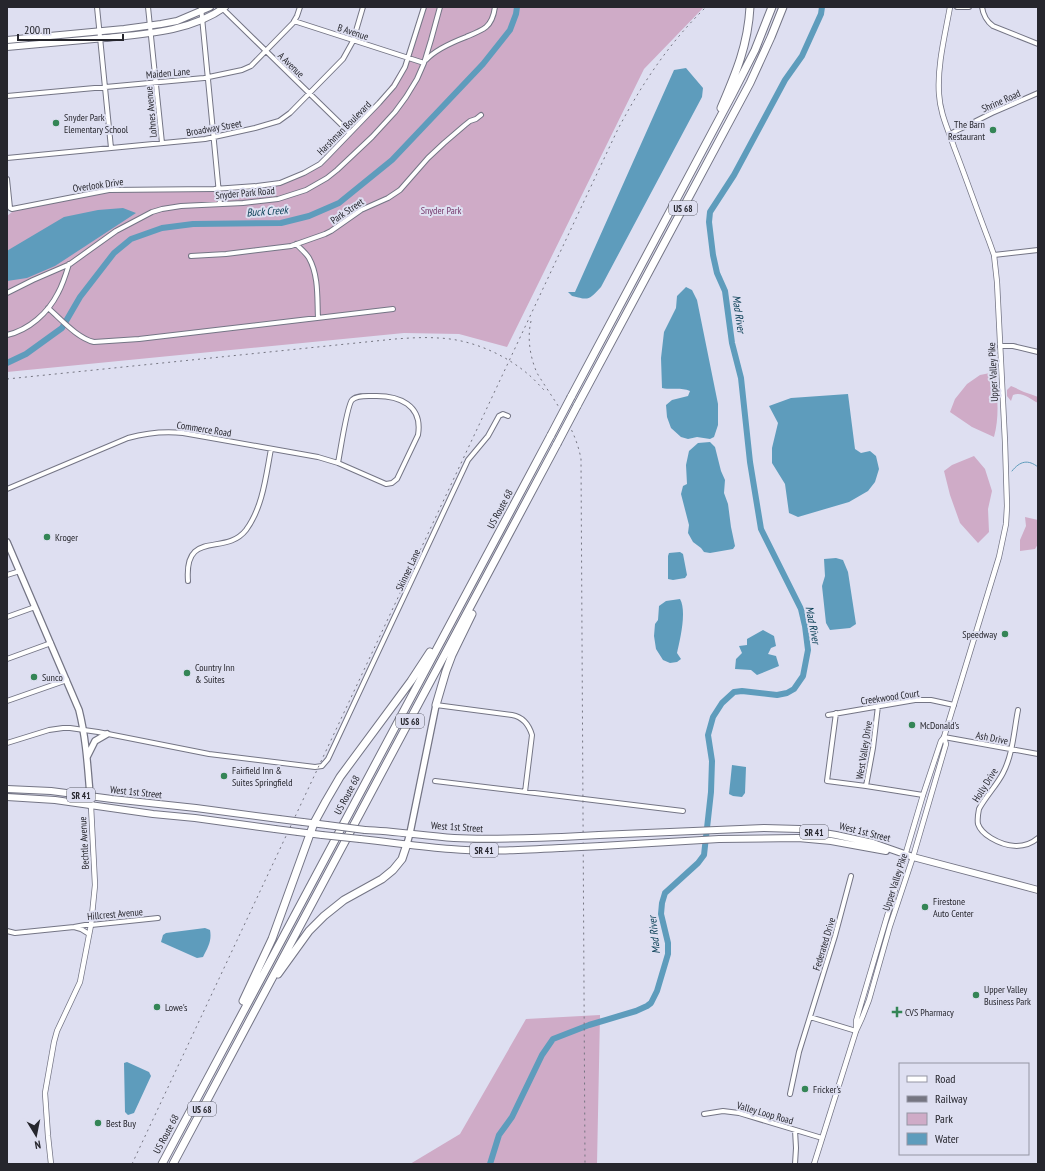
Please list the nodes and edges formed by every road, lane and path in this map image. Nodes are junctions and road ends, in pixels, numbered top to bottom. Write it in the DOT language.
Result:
graph roads {
  1 [pos="97,7"];
  2 [pos="148,7"];
  3 [pos="210,7"];
  4 [pos="300,7"];
  5 [pos="363,7"];
  6 [pos="424,7"];
  7 [pos="440,7"];
  8 [pos="495,7"];
  9 [pos="750,7"];
  10 [pos="772,7"];
  11 [pos="783,7"];
  12 [pos="950,7"];
  13 [pos="957,7"];
  14 [pos="969,7"];
  15 [pos="982,7"];
  16 [pos="223,8"];
  17 [pos="201,9"];
  18 [pos="202,20"];
  19 [pos="294,22"];
  20 [pos="150,26"];
  21 [pos="99,31"];
  22 [pos="151,33"];
  23 [pos="100,39"];
  24 [pos="7,40"];
  25 [pos="353,41"];
  26 [pos="1038,44"];
  27 [pos="7,47"];
  28 [pos="265,51"];
  29 [pos="408,58"];
  30 [pos="424,62"];
  31 [pos="207,77"];
  32 [pos="156,82"];
  33 [pos="105,87"];
  34 [pos="308,93"];
  35 [pos="1038,93"];
  36 [pos="7,96"];
  37 [pos="481,115"];
  38 [pos="350,133"];
  39 [pos="950,134"];
  40 [pos="213,138"];
  41 [pos="162,143"];
  42 [pos="111,148"];
  43 [pos="703,151"];
  44 [pos="7,158"];
  45 [pos="7,179"];
  46 [pos="218,189"];
  47 [pos="220,204"];
  48 [pos="296,244"];
  49 [pos="1038,250"];
  50 [pos="994,255"];
  51 [pos="191,256"];
  52 [pos="70,264"];
  53 [pos="7,293"];
  54 [pos="48,308"];
  55 [pos="393,309"];
  56 [pos="318,318"];
  57 [pos="7,335"];
  58 [pos="1000,346"];
  59 [pos="1038,352"];
  60 [pos="508,416"];
  61 [pos="271,449"];
  62 [pos="338,463"];
  63 [pos="7,489"];
  64 [pos="7,542"];
  65 [pos="494,563"];
  66 [pos="20,571"];
  67 [pos="7,575"];
  68 [pos="188,581"];
  69 [pos="35,607"];
  70 [pos="7,617"];
  71 [pos="449,626"];
  72 [pos="51,643"];
  73 [pos="7,659"];
  74 [pos="67,680"];
  75 [pos="7,701"];
  76 [pos="436,705"];
  77 [pos="954,705"];
  78 [pos="878,706"];
  79 [pos="1018,710"];
  80 [pos="836,714"];
  81 [pos="828,715"];
  82 [pos="84,730"];
  83 [pos="107,734"];
  84 [pos="944,737"];
  85 [pos="7,744"];
  86 [pos="1011,749"];
  87 [pos="1038,754"];
  88 [pos="87,757"];
  89 [pos="435,781"];
  90 [pos="866,786"];
  91 [pos="7,789"];
  92 [pos="525,792"];
  93 [pos="923,795"];
  94 [pos="90,796"];
  95 [pos="7,797"];
  96 [pos="91,806"];
  97 [pos="683,811"];
  98 [pos="314,824"];
  99 [pos="922,826"];
  100 [pos="311,833"];
  101 [pos="410,833"];
  102 [pos="1038,838"];
  103 [pos="407,844"];
  104 [pos="905,854"];
  105 [pos="913,857"];
  106 [pos="851,876"];
  107 [pos="1038,890"];
  108 [pos="158,918"];
  109 [pos="91,925"];
  110 [pos="74,927"];
  111 [pos="7,932"];
  112 [pos="89,934"];
  113 [pos="262,997"];
  114 [pos="810,1017"];
  115 [pos="856,1031"];
  116 [pos="212,1069"];
  117 [pos="790,1094"];
  118 [pos="704,1114"];
  119 [pos="795,1130"];
  120 [pos="822,1138"];
  121 [pos="51,1164"];
  122 [pos="162,1164"];
  123 [pos="173,1164"];
  124 [pos="795,1164"];
  125 [pos="814,1164"];
  1 -- 21 [label="street"];
  2 -- 20 [label="street, Lohnes Avenue"];
  3 -- 17 [label="main road"];
  4 -- 19 [label="street, Maiden Lane"];
  5 -- 25 [label="street, Broadway Street"];
  6 -- 29 [label="street, Harshman Boulevard"];
  7 -- 30 [label="street, Snyder Park Road"];
  8 -- 30 [label="street, Snyder Park Road"];
  9 -- 43 [label="highway"];
  10 -- 43 [label="highway, US 68"];
  11 -- 65 [label="highway, US Route 68 / US 68, bridge"];
  12 -- 39 [label="street, Upper Valley Pike"];
  13 -- 14 [label="street"];
  15 -- 26 [label="street"];
  16 -- 18 [label="main road"];
  16 -- 28 [label="street, A Avenue"];
  17 -- 18 [label="street"];
  17 -- 20 [label="main road"];
  18 -- 22 [label="main road"];
  18 -- 31 [label="street"];
  19 -- 25 [label="street, B Avenue"];
  19 -- 28 [label="street, Maiden Lane"];
  20 -- 21 [label="main road"];
  20 -- 22 [label="street, Lohnes Avenue"];
  21 -- 23 [label="street"];
  21 -- 24 [label="main road"];
  22 -- 23 [label="main road"];
  22 -- 32 [label="street, Lohnes Avenue"];
  23 -- 27 [label="main road"];
  23 -- 33 [label="street"];
  25 -- 29 [label="street, B Avenue"];
  25 -- 34 [label="street, Broadway Street"];
  28 -- 31 [label="street, Maiden Lane"];
  28 -- 34 [label="street, A Avenue"];
  29 -- 30 [label="street, B Avenue"];
  29 -- 38 [label="street, Harshman Boulevard"];
  30 -- 47 [label="street, Snyder Park Road"];
  31 -- 32 [label="street, Maiden Lane"];
  31 -- 40 [label="street"];
  32 -- 33 [label="street, Maiden Lane"];
  32 -- 41 [label="street, Lohnes Avenue"];
  33 -- 36 [label="street, Maiden Lane"];
  33 -- 42 [label="street"];
  34 -- 38 [label="street, A Avenue"];
  34 -- 40 [label="street, Broadway Street"];
  35 -- 39 [label="street, Shrine Road"];
  37 -- 48 [label="street, Park Street"];
  38 -- 46 [label="street, Harshman Boulevard"];
  39 -- 50 [label="street, Upper Valley Pike"];
  40 -- 41 [label="street, Broadway Street"];
  40 -- 46 [label="street"];
  41 -- 42 [label="street, Broadway Street"];
  42 -- 44 [label="street, Broadway Street"];
  43 -- 71 [label="highway, US Route 68 / US 68, bridge"];
  45 -- 46 [label="street, Overlook Drive"];
  46 -- 47 [label="street"];
  47 -- 52 [label="street, Snyder Park Road"];
  48 -- 51 [label="street, Park Street"];
  48 -- 56 [label="street"];
  49 -- 50 [label="street"];
  50 -- 58 [label="street, Upper Valley Pike"];
  52 -- 53 [label="street, Snyder Park Road"];
  52 -- 54 [label="street"];
  54 -- 56 [label="street"];
  54 -- 57 [label="street"];
  55 -- 56 [label="street"];
  58 -- 59 [label="street"];
  58 -- 77 [label="street, Upper Valley Pike"];
  60 -- 83 [label="street, Skinner Lane"];
  61 -- 62 [label="street, Commerce Road"];
  61 -- 63 [label="street, Commerce Road"];
  61 -- 68 [label="street"];
  62 -- 62 [label="street, Commerce Road"];
  64 -- 66 [label="main road, Bechtle Avenue"];
  65 -- 76 [label="highway"];
  65 -- 113 [label="highway, US Route 68 / US 68"];
  66 -- 67 [label="street"];
  66 -- 69 [label="main road, Bechtle Avenue"];
  69 -- 70 [label="street"];
  69 -- 72 [label="main road, Bechtle Avenue"];
  71 -- 98 [label="highway"];
  71 -- 116 [label="highway, US Route 68 / US 68"];
  72 -- 73 [label="street"];
  72 -- 74 [label="main road, Bechtle Avenue"];
  74 -- 75 [label="street"];
  74 -- 82 [label="main road, Bechtle Avenue"];
  76 -- 92 [label="street"];
  76 -- 101 [label="main road"];
  77 -- 78 [label="street, Creekwood Court"];
  77 -- 84 [label="street, Upper Valley Pike"];
  78 -- 80 [label="street, Creekwood Court"];
  78 -- 90 [label="street, West Valley Drive"];
  79 -- 86 [label="street, Holly Drive"];
  80 -- 81 [label="street, Creekwood Court"];
  80 -- 90 [label="street"];
  82 -- 83 [label="street"];
  82 -- 85 [label="street"];
  82 -- 88 [label="main road, Bechtle Avenue"];
  83 -- 88 [label="main road"];
  84 -- 86 [label="street, Ash Drive"];
  84 -- 93 [label="street, Upper Valley Pike"];
  84 -- 99 [label="street, Upper Valley Pike"];
  86 -- 87 [label="street, Ash Drive"];
  86 -- 102 [label="street, Holly Drive"];
  88 -- 94 [label="main road, Bechtle Avenue"];
  89 -- 92 [label="street"];
  90 -- 93 [label="street, West Valley Drive"];
  91 -- 94 [label="main road, West 1st Street / SR 41"];
  92 -- 97 [label="street"];
  93 -- 99 [label="street"];
  93 -- 104 [label="street, Upper Valley Pike"];
  94 -- 96 [label="main road, Bechtle Avenue"];
  94 -- 98 [label="main road, West 1st Street / SR 41, bridge"];
  95 -- 96 [label="main road, West 1st Street / SR 41"];
  96 -- 100 [label="main road, West 1st Street / SR 41, bridge"];
  96 -- 109 [label="street, Bechtle Avenue"];
  98 -- 100 [label="highway"];
  98 -- 101 [label="main road, West 1st Street / SR 41, bridge"];
  99 -- 105 [label="street, Upper Valley Pike"];
  100 -- 103 [label="main road, West 1st Street / SR 41, bridge"];
  100 -- 116 [label="highway"];
  101 -- 103 [label="main road"];
  101 -- 104 [label="main road, West 1st Street / SR 41, bridge"];
  103 -- 104 [label="main road, West 1st Street / SR 41, bridge"];
  103 -- 113 [label="highway"];
  104 -- 105 [label="main road, West 1st Street / SR 41"];
  104 -- 115 [label="street, Upper Valley Pike"];
  105 -- 107 [label="main road, West 1st Street / SR 41"];
  105 -- 115 [label="street, Upper Valley Pike"];
  106 -- 114 [label="street, Federated Drive"];
  108 -- 109 [label="street, Hillcrest Avenue"];
  109 -- 110 [label="street, Hillcrest Avenue"];
  109 -- 112 [label="street, Bechtle Avenue"];
  110 -- 111 [label="street, Hillcrest Avenue"];
  110 -- 112 [label="street, Hillcrest Avenue"];
  112 -- 121 [label="street, Bechtle Avenue"];
  113 -- 123 [label="highway, US Route 68 / US 68"];
  114 -- 115 [label="street"];
  114 -- 117 [label="street, Federated Drive"];
  115 -- 120 [label="street, Upper Valley Pike"];
  116 -- 122 [label="highway, US Route 68 / US 68"];
  118 -- 119 [label="street, Valley Loop Road"];
  119 -- 120 [label="street, Valley Loop Road"];
  119 -- 124 [label="street"];
  120 -- 125 [label="street, Upper Valley Pike"];
}
